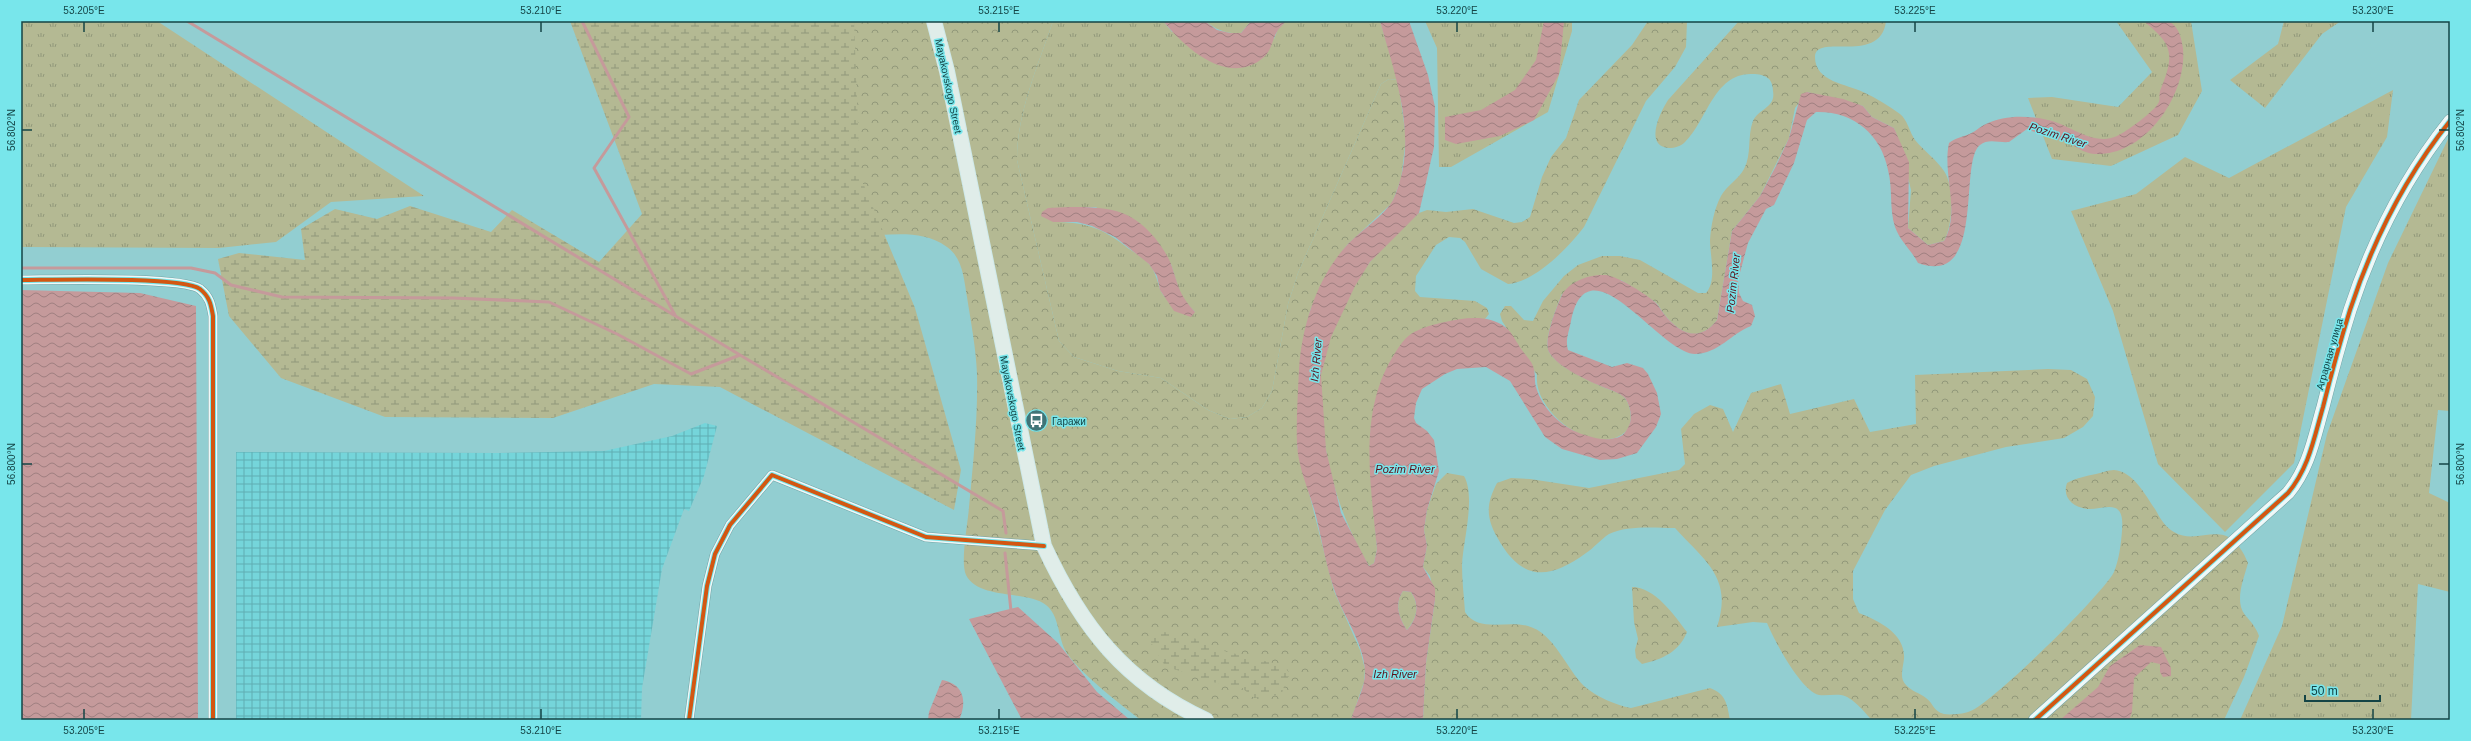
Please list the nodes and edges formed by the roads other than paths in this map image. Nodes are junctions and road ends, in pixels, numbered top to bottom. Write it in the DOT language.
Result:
graph roads {
  1 [pos="934,21"];
  2 [pos="2450,121"];
  3 [pos="21,280"];
  4 [pos="1044,546"];
  5 [pos="213,720"];
  6 [pos="689,720"];
  7 [pos="1206,720"];
  8 [pos="2035,720"];
  1 -- 4 [label="main road, Mayakovskogo Street"];
  2 -- 8 [label="street, Аграрная улица"];
  3 -- 5 [label="street"];
  4 -- 6 [label="street"];
  4 -- 7 [label="main road, Mayakovskogo Street"];
}
